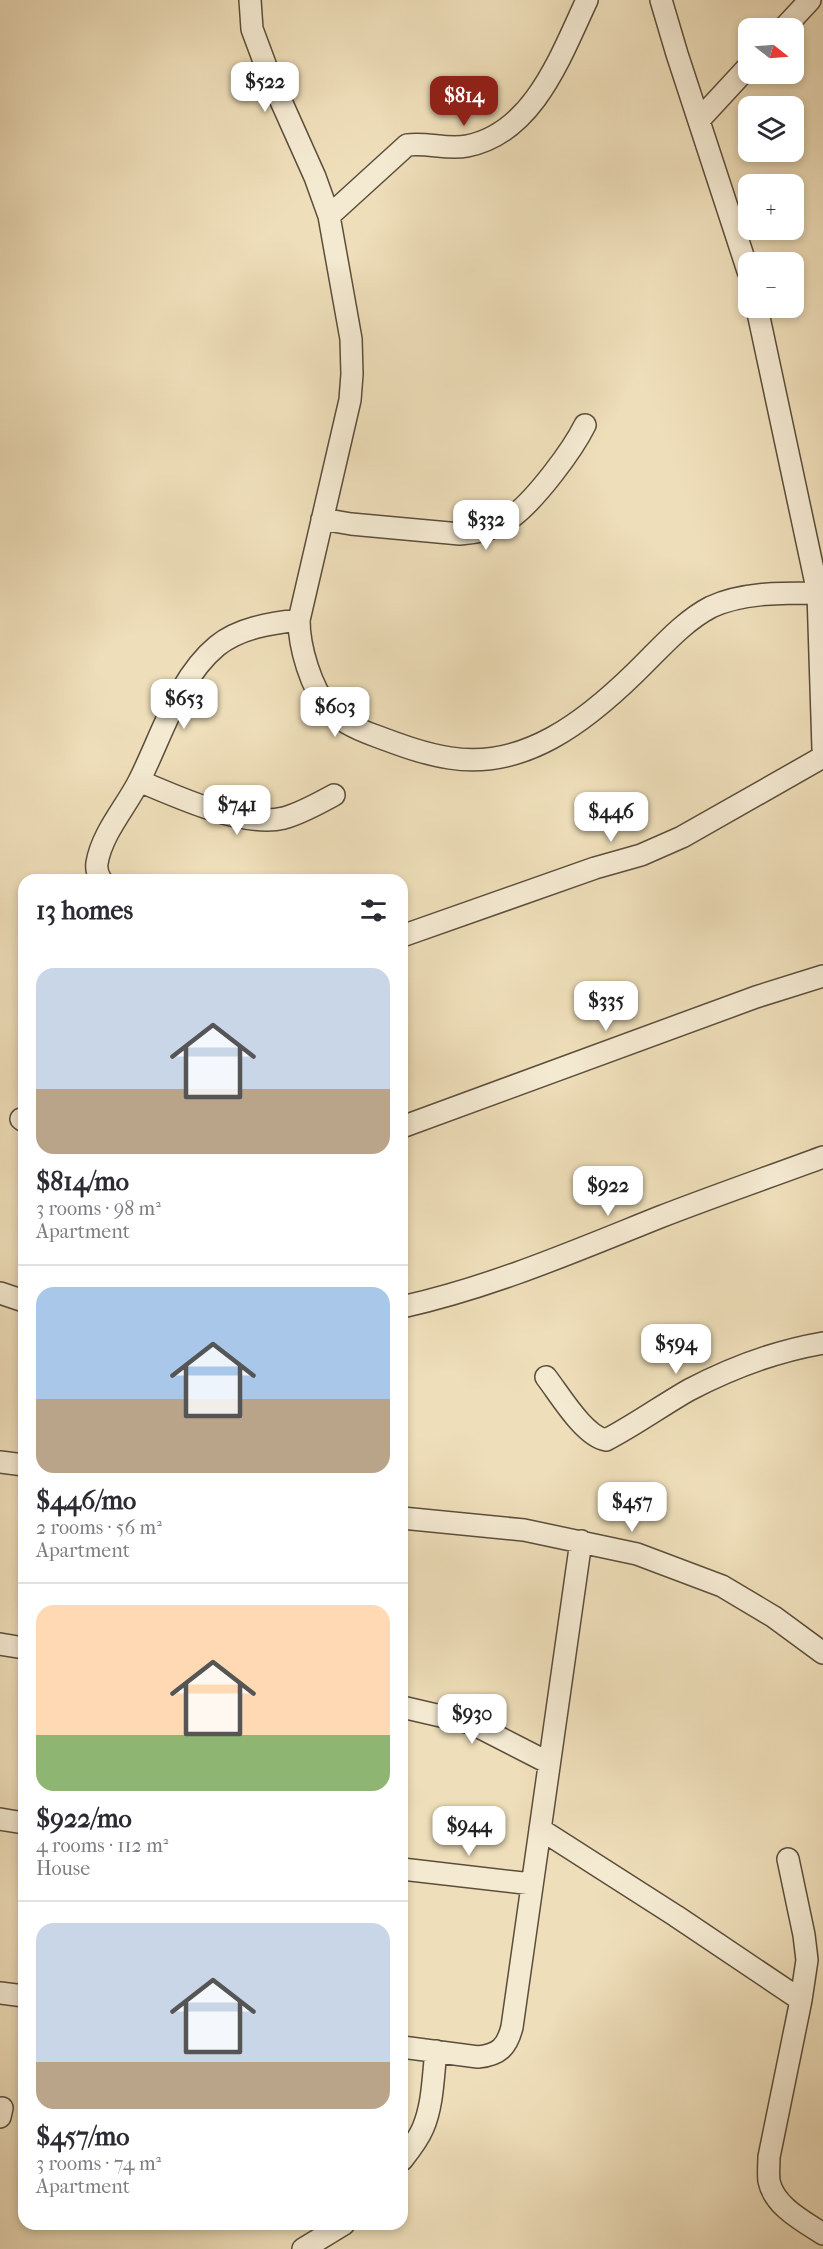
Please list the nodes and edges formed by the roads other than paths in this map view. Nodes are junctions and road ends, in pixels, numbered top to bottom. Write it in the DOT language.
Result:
graph roads {
  1 [pos="250,0"];
  2 [pos="587,0"];
  3 [pos="661,0"];
  4 [pos="810,0"];
  5 [pos="793,18"];
  6 [pos="738,78"];
  7 [pos="699,120"];
  8 [pos="329,216"];
  9 [pos="742,252"];
  10 [pos="759,318"];
  11 [pos="585,425"];
  12 [pos="322,519"];
  13 [pos="818,593"];
  14 [pos="299,620"];
  15 [pos="822,666"];
  16 [pos="823,749"];
  17 [pos="823,757"];
  18 [pos="139,781"];
  19 [pos="334,795"];
  20 [pos="98,874"];
  21 [pos="408,934"];
  22 [pos="823,976"];
  23 [pos="408,1125"];
  24 [pos="823,1157"];
  25 [pos="0,1293"];
  26 [pos="18,1299"];
  27 [pos="408,1305"];
  28 [pos="823,1343"];
  29 [pos="546,1377"];
  30 [pos="0,1462"];
  31 [pos="18,1464"];
  32 [pos="408,1519"];
  33 [pos="580,1541"];
  34 [pos="0,1644"];
  35 [pos="18,1647"];
  36 [pos="823,1653"];
  37 [pos="408,1708"];
  38 [pos="549,1763"];
  39 [pos="0,1819"];
  40 [pos="18,1821"];
  41 [pos="540,1829"];
  42 [pos="788,1859"];
  43 [pos="408,1870"];
  44 [pos="532,1884"];
  45 [pos="0,1993"];
  46 [pos="18,1995"];
  47 [pos="801,2000"];
  48 [pos="408,2048"];
  49 [pos="436,2051"];
  50 [pos="408,2152"];
  51 [pos="334,2230"];
  52 [pos="823,2234"];
  53 [pos="303,2249"];
  1 -- 8 [label="street"];
  2 -- 8 [label="street"];
  3 -- 7 [label="street"];
  4 -- 5 [label="street"];
  6 -- 7 [label="street"];
  7 -- 9 [label="street"];
  8 -- 12 [label="street"];
  10 -- 13 [label="street"];
  11 -- 12 [label="street"];
  12 -- 14 [label="street"];
  13 -- 14 [label="street"];
  13 -- 15 [label="street"];
  14 -- 18 [label="street"];
  15 -- 16 [label="street"];
  17 -- 21 [label="street"];
  18 -- 19 [label="street"];
  18 -- 20 [label="street"];
  22 -- 23 [label="street"];
  24 -- 27 [label="street"];
  25 -- 26 [label="street"];
  28 -- 29 [label="street"];
  30 -- 31 [label="street"];
  32 -- 33 [label="street"];
  33 -- 36 [label="street"];
  33 -- 38 [label="street"];
  34 -- 35 [label="street"];
  37 -- 38 [label="street"];
  38 -- 41 [label="street"];
  39 -- 40 [label="street"];
  41 -- 44 [label="street"];
  41 -- 47 [label="street"];
  42 -- 47 [label="street"];
  43 -- 44 [label="street"];
  44 -- 49 [label="street"];
  45 -- 46 [label="street"];
  47 -- 52 [label="street"];
  48 -- 49 [label="street"];
  49 -- 50 [label="street"];
  51 -- 53 [label="street"];
}
